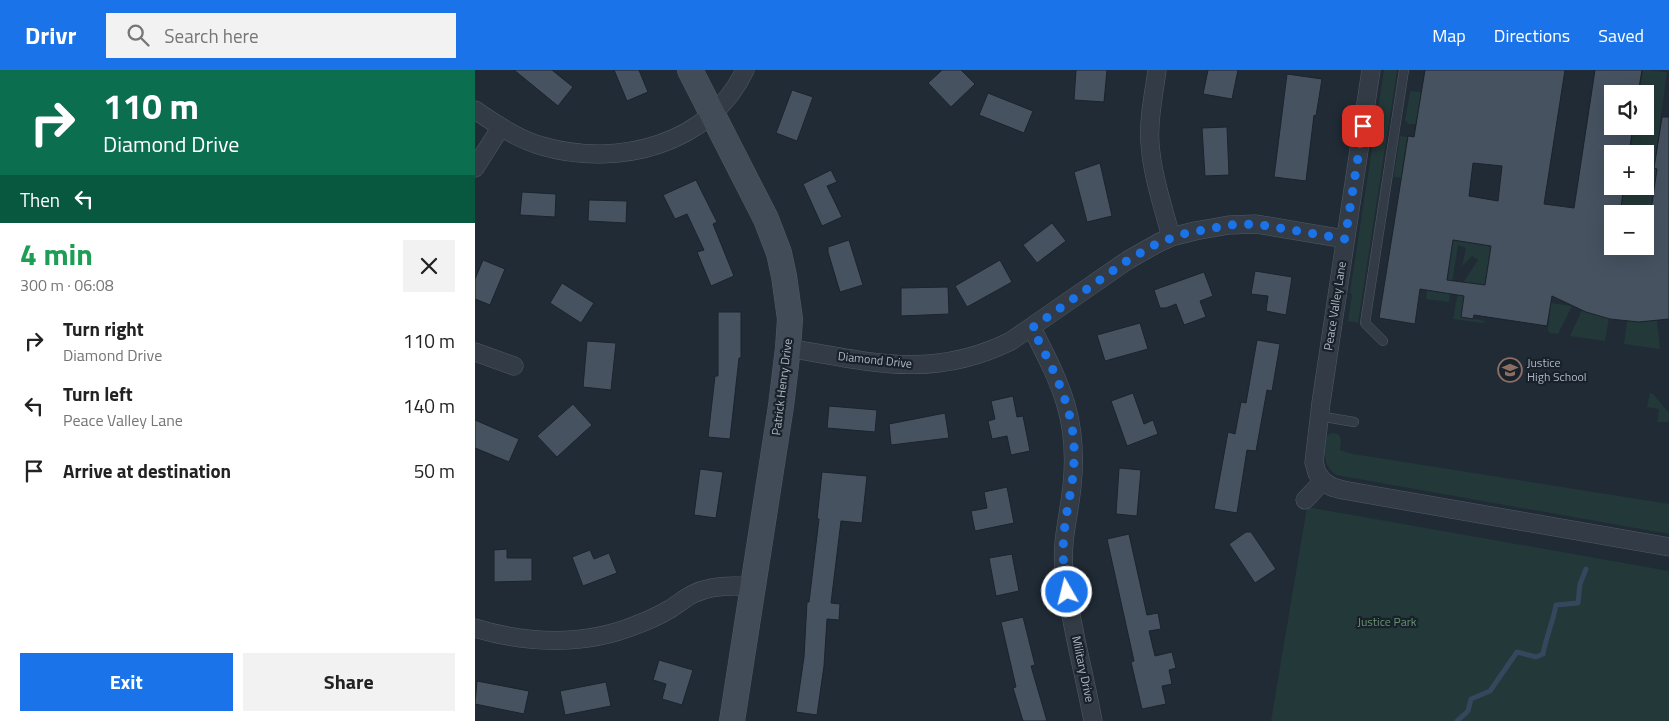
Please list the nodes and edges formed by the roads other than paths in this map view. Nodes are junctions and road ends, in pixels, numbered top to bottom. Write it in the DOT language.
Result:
graph roads {
  1 [pos="691,70"];
  2 [pos="745,70"];
  3 [pos="1157,70"];
  4 [pos="1371,70"];
  5 [pos="1404,70"];
  6 [pos="475,110"];
  7 [pos="714,114"];
  8 [pos="501,127"];
  9 [pos="475,168"];
  10 [pos="1171,237"];
  11 [pos="1345,239"];
  12 [pos="1032,328"];
  13 [pos="1383,341"];
  14 [pos="788,348"];
  15 [pos="475,352"];
  16 [pos="515,366"];
  17 [pos="1319,416"];
  18 [pos="1354,422"];
  19 [pos="1323,481"];
  20 [pos="1305,500"];
  21 [pos="1669,547"];
  22 [pos="753,587"];
  23 [pos="475,628"];
  24 [pos="732,721"];
  25 [pos="1093,721"];
  1 -- 7 [label="street, Patrick Henry Drive"];
  2 -- 7 [label="street"];
  3 -- 10 [label="street"];
  4 -- 11 [label="street, Peace Valley Lane"];
  5 -- 13 [label="lane"];
  6 -- 8 [label="street"];
  7 -- 8 [label="street"];
  7 -- 14 [label="street, Patrick Henry Drive"];
  8 -- 9 [label="street"];
  10 -- 11 [label="street, Diamond Drive"];
  10 -- 12 [label="street, Diamond Drive"];
  11 -- 17 [label="street, Peace Valley Lane"];
  12 -- 14 [label="street, Diamond Drive"];
  12 -- 25 [label="street, Military Drive"];
  14 -- 22 [label="street, Patrick Henry Drive"];
  15 -- 16 [label="street"];
  17 -- 18 [label="lane"];
  17 -- 19 [label="street, Peace Valley Lane"];
  19 -- 20 [label="street"];
  19 -- 21 [label="street"];
  22 -- 23 [label="street"];
  22 -- 24 [label="street, Patrick Henry Drive"];
}
